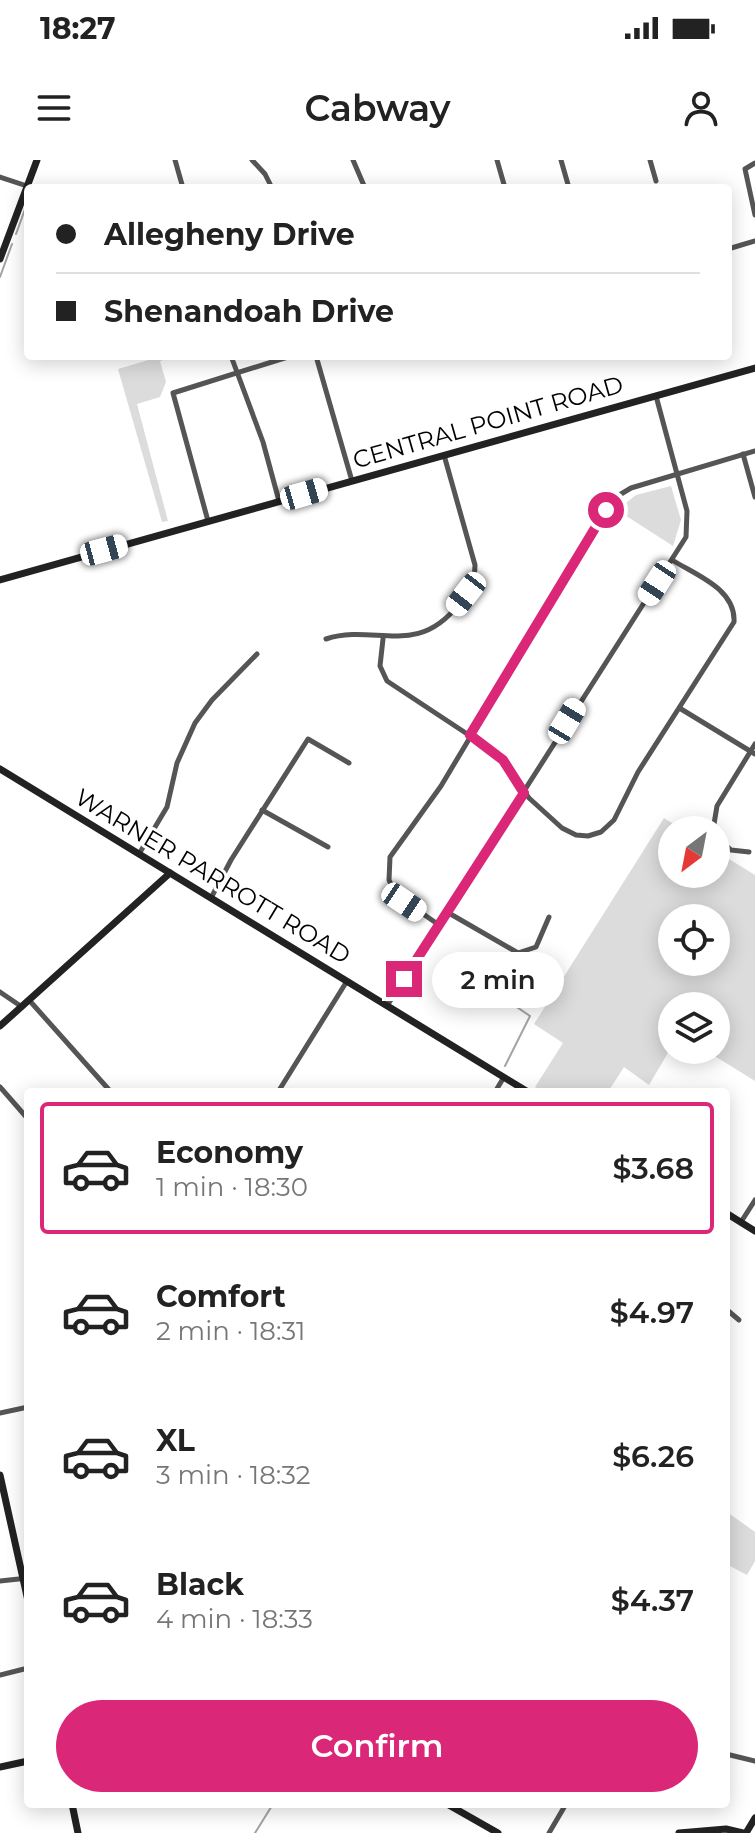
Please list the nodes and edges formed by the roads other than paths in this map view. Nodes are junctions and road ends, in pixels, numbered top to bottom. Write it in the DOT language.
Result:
graph roads {
  1 [pos="37,160"];
  2 [pos="175,160"];
  3 [pos="252,160"];
  4 [pos="353,160"];
  5 [pos="497,160"];
  6 [pos="561,160"];
  7 [pos="650,160"];
  8 [pos="755,163"];
  9 [pos="0,177"];
  10 [pos="656,181"];
  11 [pos="28,184"];
  12 [pos="182,184"];
  13 [pos="270,184"];
  14 [pos="363,184"];
  15 [pos="504,184"];
  16 [pos="568,184"];
  17 [pos="24,185"];
  18 [pos="24,194"];
  19 [pos="755,215"];
  20 [pos="755,241"];
  21 [pos="732,248"];
  22 [pos="0,259"];
  23 [pos="232,360"];
  24 [pos="277,360"];
  25 [pos="317,360"];
  26 [pos="755,368"];
  27 [pos="235,372"];
  28 [pos="656,395"];
  29 [pos="755,451"];
  30 [pos="743,454"];
  31 [pos="444,455"];
  32 [pos="676,473"];
  33 [pos="352,481"];
  34 [pos="755,497"];
  35 [pos="279,501"];
  36 [pos="208,521"];
  37 [pos="672,560"];
  38 [pos="0,580"];
  39 [pos="326,639"];
  40 [pos="383,639"];
  41 [pos="257,654"];
  42 [pos="681,708"];
  43 [pos="470,735"];
  44 [pos="755,744"];
  45 [pos="753,753"];
  46 [pos="349,763"];
  47 [pos="0,769"];
  48 [pos="524,793"];
  49 [pos="262,810"];
  50 [pos="715,816"];
  51 [pos="328,847"];
  52 [pos="730,849"];
  53 [pos="749,852"];
  54 [pos="139,854"];
  55 [pos="170,873"];
  56 [pos="211,898"];
  57 [pos="447,912"];
  58 [pos="549,917"];
  59 [pos="439,925"];
  60 [pos="347,981"];
  61 [pos="0,992"];
  62 [pos="29,1000"];
  63 [pos="387,1006"];
  64 [pos="22,1007"];
  65 [pos="0,1026"];
  66 [pos="504,1077"];
  67 [pos="0,1087"];
  68 [pos="107,1088"];
  69 [pos="280,1088"];
  70 [pos="497,1088"];
  71 [pos="522,1088"];
  72 [pos="24,1114"];
  73 [pos="755,1200"];
  74 [pos="730,1215"];
  75 [pos="741,1222"];
  76 [pos="755,1231"];
  77 [pos="730,1312"];
  78 [pos="739,1320"];
  79 [pos="24,1408"];
  80 [pos="0,1413"];
  81 [pos="0,1475"];
  82 [pos="1,1486"];
  83 [pos="24,1571"];
  84 [pos="24,1578"];
  85 [pos="0,1581"];
  86 [pos="24,1669"];
  87 [pos="0,1675"];
  88 [pos="730,1755"];
  89 [pos="755,1761"];
  90 [pos="24,1762"];
  91 [pos="0,1767"];
  92 [pos="73,1808"];
  93 [pos="454,1808"];
  94 [pos="564,1808"];
  95 [pos="755,1818"];
  96 [pos="78,1832"];
  97 [pos="67,1833"];
  98 [pos="498,1833"];
  99 [pos="549,1833"];
  100 [pos="679,1833"];
  101 [pos="745,1833"];
  1 -- 11 [label="street"];
  2 -- 12 [label="street"];
  3 -- 13 [label="street"];
  4 -- 14 [label="street"];
  5 -- 15 [label="street"];
  6 -- 16 [label="street"];
  7 -- 10 [label="street"];
  8 -- 19 [label="street"];
  9 -- 17 [label="street"];
  18 -- 22 [label="street"];
  20 -- 21 [label="street"];
  23 -- 27 [label="street"];
  24 -- 27 [label="street"];
  25 -- 33 [label="street"];
  26 -- 28 [label="street, CENTRAL POINT ROAD"];
  27 -- 35 [label="street"];
  27 -- 36 [label="street"];
  28 -- 31 [label="street, CENTRAL POINT ROAD"];
  28 -- 32 [label="street"];
  29 -- 30 [label="street"];
  30 -- 32 [label="street"];
  30 -- 34 [label="street"];
  31 -- 33 [label="street, CENTRAL POINT ROAD"];
  31 -- 40 [label="street"];
  32 -- 37 [label="street"];
  32 -- 43 [label="street"];
  33 -- 35 [label="street, CENTRAL POINT ROAD"];
  35 -- 36 [label="street, CENTRAL POINT ROAD"];
  36 -- 38 [label="street, CENTRAL POINT ROAD"];
  37 -- 42 [label="street"];
  37 -- 48 [label="street"];
  39 -- 40 [label="street"];
  40 -- 43 [label="street"];
  41 -- 54 [label="street"];
  42 -- 45 [label="street"];
  42 -- 48 [label="street"];
  43 -- 48 [label="street"];
  43 -- 59 [label="street"];
  44 -- 45 [label="street"];
  45 -- 50 [label="street"];
  46 -- 49 [label="street"];
  47 -- 54 [label="street, WARNER PARROTT ROAD"];
  48 -- 57 [label="street"];
  49 -- 51 [label="street"];
  49 -- 56 [label="street"];
  52 -- 53 [label="street"];
  54 -- 55 [label="street, WARNER PARROTT ROAD"];
  55 -- 56 [label="street, WARNER PARROTT ROAD"];
  55 -- 62 [label="street"];
  56 -- 60 [label="street, WARNER PARROTT ROAD"];
  57 -- 58 [label="street"];
  57 -- 59 [label="street"];
  59 -- 63 [label="street"];
  60 -- 63 [label="street, WARNER PARROTT ROAD"];
  60 -- 69 [label="street"];
  61 -- 64 [label="street"];
  62 -- 64 [label="street"];
  62 -- 68 [label="street"];
  63 -- 66 [label="street, WARNER PARROTT ROAD"];
  64 -- 65 [label="street"];
  66 -- 70 [label="street"];
  66 -- 71 [label="street, WARNER PARROTT ROAD"];
  67 -- 72 [label="street"];
  73 -- 75 [label="street"];
  74 -- 75 [label="street"];
  75 -- 76 [label="street"];
  77 -- 78 [label="street"];
  79 -- 80 [label="street"];
  81 -- 82 [label="street"];
  82 -- 83 [label="street"];
  84 -- 85 [label="street"];
  86 -- 87 [label="street"];
  88 -- 89 [label="street"];
  90 -- 91 [label="street"];
  92 -- 96 [label="street"];
  93 -- 98 [label="street"];
  94 -- 99 [label="street"];
  95 -- 101 [label="street"];
  96 -- 97 [label="street"];
  100 -- 101 [label="street"];
}
